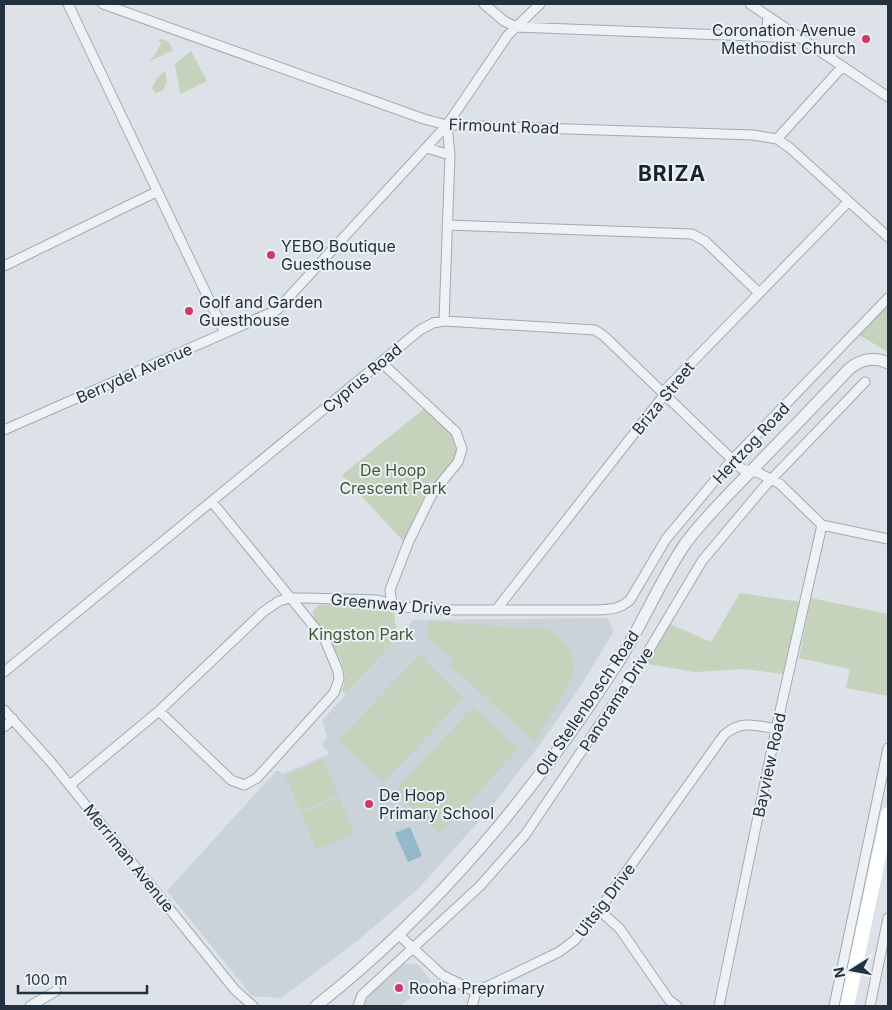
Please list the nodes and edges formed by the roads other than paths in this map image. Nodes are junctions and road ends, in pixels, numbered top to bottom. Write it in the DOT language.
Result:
graph roads {
  1 [pos="68,4"];
  2 [pos="103,4"];
  3 [pos="484,4"];
  4 [pos="540,4"];
  5 [pos="750,4"];
  6 [pos="768,16"];
  7 [pos="516,27"];
  8 [pos="758,37"];
  9 [pos="800,38"];
  10 [pos="842,67"];
  11 [pos="888,97"];
  12 [pos="447,125"];
  13 [pos="777,139"];
  14 [pos="426,148"];
  15 [pos="450,154"];
  16 [pos="156,192"];
  17 [pos="848,202"];
  18 [pos="447,225"];
  19 [pos="888,238"];
  20 [pos="4,266"];
  21 [pos="758,292"];
  22 [pos="888,298"];
  23 [pos="444,321"];
  24 [pos="225,333"];
  25 [pos="382,363"];
  26 [pos="888,363"];
  27 [pos="865,382"];
  28 [pos="664,394"];
  29 [pos="4,430"];
  30 [pos="732,460"];
  31 [pos="751,471"];
  32 [pos="771,480"];
  33 [pos="212,502"];
  34 [pos="822,525"];
  35 [pos="888,539"];
  36 [pos="290,598"];
  37 [pos="630,600"];
  38 [pos="392,604"];
  39 [pos="496,610"];
  40 [pos="4,672"];
  41 [pos="4,710"];
  42 [pos="159,711"];
  43 [pos="13,720"];
  44 [pos="4,727"];
  45 [pos="776,728"];
  46 [pos="888,748"];
  47 [pos="70,785"];
  48 [pos="888,814"];
  49 [pos="888,857"];
  50 [pos="599,910"];
  51 [pos="888,918"];
  52 [pos="399,935"];
  53 [pos="414,949"];
  54 [pos="56,991"];
  55 [pos="476,992"];
  56 [pos="30,1006"];
  57 [pos="253,1006"];
  58 [pos="316,1006"];
  59 [pos="358,1006"];
  60 [pos="472,1006"];
  61 [pos="677,1006"];
  62 [pos="719,1006"];
  63 [pos="834,1006"];
  64 [pos="847,1006"];
  65 [pos="857,1006"];
  66 [pos="870,1006"];
  1 -- 16 [label="street"];
  2 -- 12 [label="street, Firmount Road"];
  3 -- 7 [label="street"];
  4 -- 7 [label="street, Berrydel Avenue"];
  5 -- 6 [label="street"];
  6 -- 8 [label="street"];
  6 -- 9 [label="street"];
  7 -- 8 [label="street"];
  7 -- 12 [label="street, Berrydel Avenue"];
  8 -- 9 [label="street"];
  9 -- 10 [label="street"];
  10 -- 11 [label="street"];
  10 -- 13 [label="street"];
  12 -- 13 [label="street, Firmount Road"];
  12 -- 14 [label="street, Berrydel Avenue"];
  12 -- 15 [label="street"];
  13 -- 17 [label="street, Firmount Road"];
  14 -- 15 [label="street"];
  14 -- 24 [label="street, Berrydel Avenue"];
  15 -- 18 [label="street"];
  16 -- 20 [label="street"];
  16 -- 24 [label="street"];
  17 -- 19 [label="street, Firmount Road"];
  17 -- 21 [label="street, Briza Street"];
  18 -- 21 [label="street"];
  18 -- 23 [label="street"];
  21 -- 28 [label="street, Briza Street"];
  22 -- 30 [label="street, Hertzog Road"];
  23 -- 25 [label="street, Cyprus Road"];
  23 -- 28 [label="street, Cyprus Road"];
  24 -- 29 [label="street, Berrydel Avenue"];
  25 -- 33 [label="street, Cyprus Road"];
  25 -- 38 [label="street"];
  26 -- 31 [label="street, Old Stellenbosch Road"];
  27 -- 32 [label="street, Panorama Drive"];
  28 -- 30 [label="street, Cyprus Road"];
  28 -- 39 [label="street, Briza Street"];
  30 -- 31 [label="street, Cyprus Road"];
  30 -- 37 [label="street, Hertzog Road"];
  31 -- 32 [label="street, Cyprus Road"];
  31 -- 52 [label="street, Old Stellenbosch Road"];
  32 -- 34 [label="street, Cyprus Road"];
  32 -- 53 [label="street, Panorama Drive"];
  33 -- 36 [label="street"];
  33 -- 40 [label="street, Cyprus Road"];
  34 -- 35 [label="street"];
  34 -- 45 [label="street, Bayview Road"];
  36 -- 38 [label="street, Greenway Drive"];
  36 -- 42 [label="street, Greenway Drive"];
  36 -- 42 [label="street"];
  37 -- 39 [label="street, Greenway Drive"];
  38 -- 39 [label="street, Greenway Drive"];
  41 -- 43 [label="street, Merriman Avenue"];
  42 -- 47 [label="street, Greenway Drive"];
  43 -- 44 [label="street"];
  43 -- 47 [label="street, Merriman Avenue"];
  45 -- 50 [label="street, Uitsig Drive"];
  45 -- 62 [label="street, Bayview Road"];
  46 -- 63 [label="street"];
  47 -- 57 [label="street, Merriman Avenue"];
  48 -- 64 [label="main road"];
  49 -- 65 [label="main road"];
  50 -- 55 [label="street, Uitsig Drive"];
  50 -- 61 [label="street"];
  51 -- 66 [label="street"];
  52 -- 53 [label="street"];
  52 -- 58 [label="street, Old Stellenbosch Road"];
  53 -- 55 [label="street"];
  53 -- 59 [label="street, Panorama Drive"];
  54 -- 56 [label="street"];
  55 -- 60 [label="street"];
}
